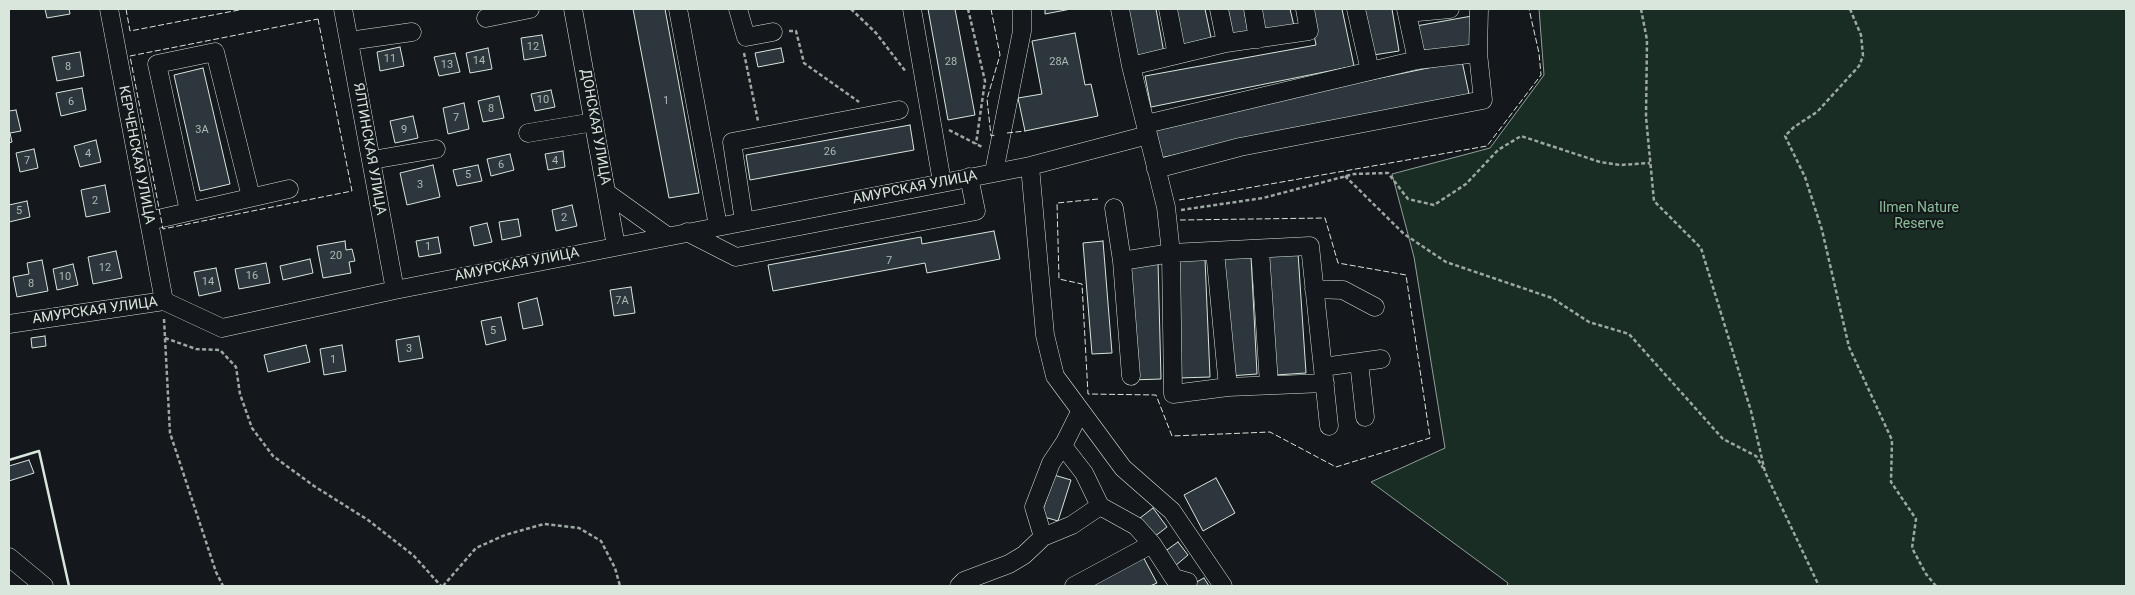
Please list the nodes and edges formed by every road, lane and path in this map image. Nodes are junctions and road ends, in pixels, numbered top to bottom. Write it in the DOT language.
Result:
graph roads {
  1 [pos="109,9"];
  2 [pos="343,9"];
  3 [pos="530,9"];
  4 [pos="573,9"];
  5 [pos="678,9"];
  6 [pos="738,9"];
  7 [pos="851,9"];
  8 [pos="912,9"];
  9 [pos="968,9"];
  10 [pos="1022,9"];
  11 [pos="1120,9"];
  12 [pos="1168,9"];
  13 [pos="1219,9"];
  14 [pos="1253,9"];
  15 [pos="1305,9"];
  16 [pos="1356,9"];
  17 [pos="1450,9"];
  18 [pos="1479,9"];
  19 [pos="1641,9"];
  20 [pos="1850,9"];
  21 [pos="1407,11"];
  22 [pos="486,18"];
  23 [pos="412,32"];
  24 [pos="773,32"];
  25 [pos="746,37"];
  26 [pos="1258,39"];
  27 [pos="349,41"];
  28 [pos="1226,43"];
  29 [pos="1478,53"];
  30 [pos="1177,55"];
  31 [pos="1417,60"];
  32 [pos="1132,66"];
  33 [pos="1370,70"];
  34 [pos="911,79"];
  35 [pos="899,110"];
  36 [pos="878,115"];
  37 [pos="932,121"];
  38 [pos="594,122"];
  39 [pos="1147,129"];
  40 [pos="528,134"];
  41 [pos="761,137"];
  42 [pos="976,144"];
  43 [pos="436,149"];
  44 [pos="997,154"];
  45 [pos="372,160"];
  46 [pos="1650,163"];
  47 [pos="1030,166"];
  48 [pos="1156,169"];
  49 [pos="994,172"];
  50 [pos="1345,176"];
  51 [pos="969,177"];
  52 [pos="942,182"];
  53 [pos="289,189"];
  54 [pos="607,193"];
  55 [pos="251,197"];
  56 [pos="1114,208"];
  57 [pos="189,212"];
  58 [pos="1167,212"];
  59 [pos="149,221"];
  60 [pos="744,221"];
  61 [pos="718,226"];
  62 [pos="687,232"];
  63 [pos="667,236"];
  64 [pos="616,246"];
  65 [pos="1260,249"];
  66 [pos="1215,251"];
  67 [pos="1171,253"];
  68 [pos="1122,261"];
  69 [pos="1314,289"];
  70 [pos="395,290"];
  71 [pos="164,300"];
  72 [pos="1375,307"];
  73 [pos="9,324"];
  74 [pos="165,338"];
  75 [pos="1381,359"];
  76 [pos="1359,362"];
  77 [pos="1324,375"];
  78 [pos="1131,376"];
  79 [pos="1269,384"];
  80 [pos="1228,387"];
  81 [pos="1080,412"];
  82 [pos="1365,418"];
  83 [pos="1329,426"];
  84 [pos="1063,446"];
  85 [pos="1765,472"];
  86 [pos="1100,506"];
  87 [pos="1043,537"];
  88 [pos="1152,544"];
  89 [pos="9,557"];
  90 [pos="1212,569"];
  91 [pos="1184,584"];
  92 [pos="44,586"];
  93 [pos="223,586"];
  94 [pos="442,586"];
  95 [pos="620,586"];
  96 [pos="959,586"];
  97 [pos="1074,586"];
  98 [pos="1224,586"];
  99 [pos="1819,586"];
  100 [pos="1936,586"];
  1 -- 59 [label="street, КЕРЧЕНСКАЯ УЛИЦА"];
  2 -- 27 [label="street, ЯЛТИНСКАЯ УЛИЦА"];
  3 -- 22 [label="street"];
  4 -- 38 [label="street, ДОНСКАЯ УЛИЦА"];
  5 -- 61 [label="street"];
  6 -- 25 [label="street"];
  7 -- 34 [label="path"];
  8 -- 37 [label="street"];
  9 -- 42 [label="path"];
  10 -- 44 [label="street"];
  11 -- 32 [label="street"];
  12 -- 30 [label="street"];
  13 -- 28 [label="street"];
  14 -- 26 [label="street"];
  15 -- 26 [label="street"];
  16 -- 33 [label="street"];
  17 -- 21 [label="street"];
  18 -- 29 [label="street"];
  19 -- 46 [label="path"];
  20 -- 100 [label="path"];
  21 -- 31 [label="street"];
  23 -- 27 [label="street"];
  24 -- 25 [label="street"];
  24 -- 36 [label="path"];
  25 -- 41 [label="path"];
  26 -- 28 [label="street"];
  27 -- 45 [label="street, ЯЛТИНСКАЯ УЛИЦА"];
  28 -- 30 [label="street"];
  29 -- 31 [label="street, АМУРСКАЯ УЛИЦА"];
  29 -- 48 [label="street"];
  30 -- 32 [label="street"];
  31 -- 33 [label="street, АМУРСКАЯ УЛИЦА"];
  32 -- 39 [label="street"];
  33 -- 39 [label="street, АМУРСКАЯ УЛИЦА"];
  35 -- 36 [label="street"];
  36 -- 41 [label="street"];
  37 -- 42 [label="path"];
  37 -- 52 [label="street"];
  38 -- 40 [label="street"];
  38 -- 54 [label="street, ДОНСКАЯ УЛИЦА"];
  39 -- 47 [label="street, АМУРСКАЯ УЛИЦА"];
  39 -- 48 [label="street"];
  41 -- 60 [label="street"];
  42 -- 44 [label="path"];
  43 -- 45 [label="street"];
  44 -- 49 [label="street"];
  45 -- 70 [label="street, ЯЛТИНСКАЯ УЛИЦА"];
  46 -- 50 [label="path"];
  46 -- 85 [label="path"];
  47 -- 49 [label="street, АМУРСКАЯ УЛИЦА"];
  47 -- 81 [label="street"];
  48 -- 58 [label="street"];
  49 -- 51 [label="street, АМУРСКАЯ УЛИЦА"];
  50 -- 58 [label="path"];
  50 -- 85 [label="path"];
  51 -- 52 [label="street, АМУРСКАЯ УЛИЦА"];
  51 -- 62 [label="street"];
  52 -- 60 [label="street, АМУРСКАЯ УЛИЦА"];
  53 -- 55 [label="street"];
  54 -- 63 [label="street"];
  54 -- 64 [label="street, ДОНСКАЯ УЛИЦА"];
  55 -- 57 [label="street"];
  55 -- 57 [label="street"];
  56 -- 68 [label="street"];
  57 -- 59 [label="street"];
  58 -- 67 [label="street"];
  59 -- 71 [label="street, КЕРЧЕНСКАЯ УЛИЦА"];
  60 -- 61 [label="street, АМУРСКАЯ УЛИЦА"];
  61 -- 62 [label="street, АМУРСКАЯ УЛИЦА"];
  62 -- 63 [label="street, АМУРСКАЯ УЛИЦА"];
  63 -- 64 [label="street, АМУРСКАЯ УЛИЦА"];
  64 -- 70 [label="street, АМУРСКАЯ УЛИЦА"];
  65 -- 66 [label="street"];
  65 -- 69 [label="street"];
  65 -- 79 [label="street"];
  66 -- 67 [label="street"];
  66 -- 80 [label="street"];
  67 -- 68 [label="street"];
  67 -- 80 [label="street"];
  68 -- 78 [label="street"];
  69 -- 72 [label="street"];
  69 -- 77 [label="street"];
  70 -- 71 [label="street, АМУРСКАЯ УЛИЦА"];
  71 -- 73 [label="street, АМУРСКАЯ УЛИЦА"];
  71 -- 74 [label="path"];
  74 -- 93 [label="path"];
  74 -- 94 [label="path"];
  75 -- 76 [label="street"];
  76 -- 77 [label="street"];
  76 -- 82 [label="street"];
  77 -- 79 [label="street"];
  77 -- 83 [label="street"];
  79 -- 80 [label="street"];
  81 -- 84 [label="street"];
  81 -- 90 [label="street"];
  84 -- 86 [label="street"];
  84 -- 87 [label="street"];
  85 -- 99 [label="path"];
  86 -- 87 [label="street"];
  86 -- 88 [label="street"];
  87 -- 96 [label="street"];
  88 -- 91 [label="street"];
  88 -- 97 [label="street"];
  89 -- 92 [label="street"];
  90 -- 91 [label="street"];
  90 -- 98 [label="street"];
  94 -- 95 [label="path"];
}
